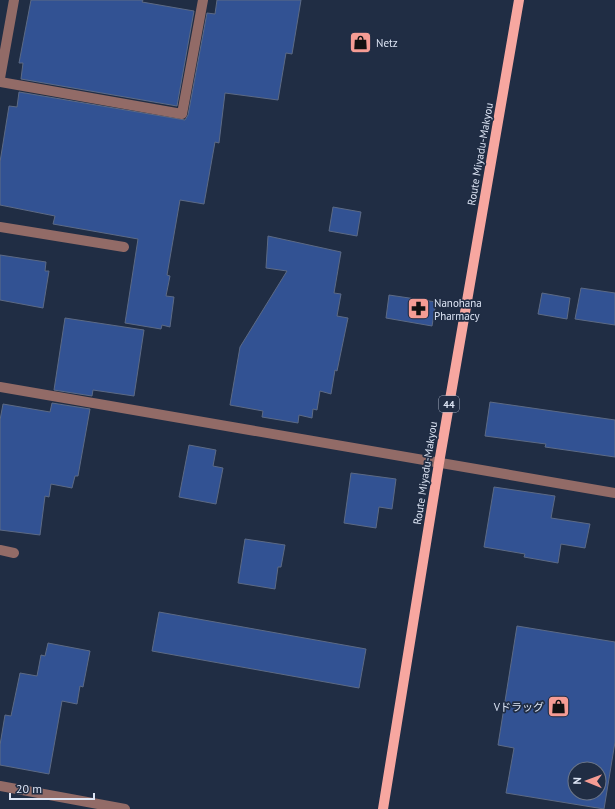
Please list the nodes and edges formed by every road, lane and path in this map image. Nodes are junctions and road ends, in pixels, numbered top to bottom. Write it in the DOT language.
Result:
graph roads {
  1 [pos="14,0"];
  2 [pos="203,0"];
  3 [pos="519,0"];
  4 [pos="0,78"];
  5 [pos="0,82"];
  6 [pos="0,227"];
  7 [pos="124,247"];
  8 [pos="0,387"];
  9 [pos="439,463"];
  10 [pos="615,493"];
  11 [pos="0,550"];
  12 [pos="14,553"];
  13 [pos="0,786"];
  14 [pos="125,809"];
  15 [pos="383,809"];
  1 -- 4 [label="street"];
  2 -- 5 [label="street"];
  3 -- 9 [label="main road, Route Miyadu-Makyou / 44"];
  6 -- 7 [label="street"];
  8 -- 9 [label="street"];
  9 -- 10 [label="street"];
  9 -- 15 [label="main road, Route Miyadu-Makyou / 44"];
  11 -- 12 [label="street"];
  13 -- 14 [label="street"];
}
